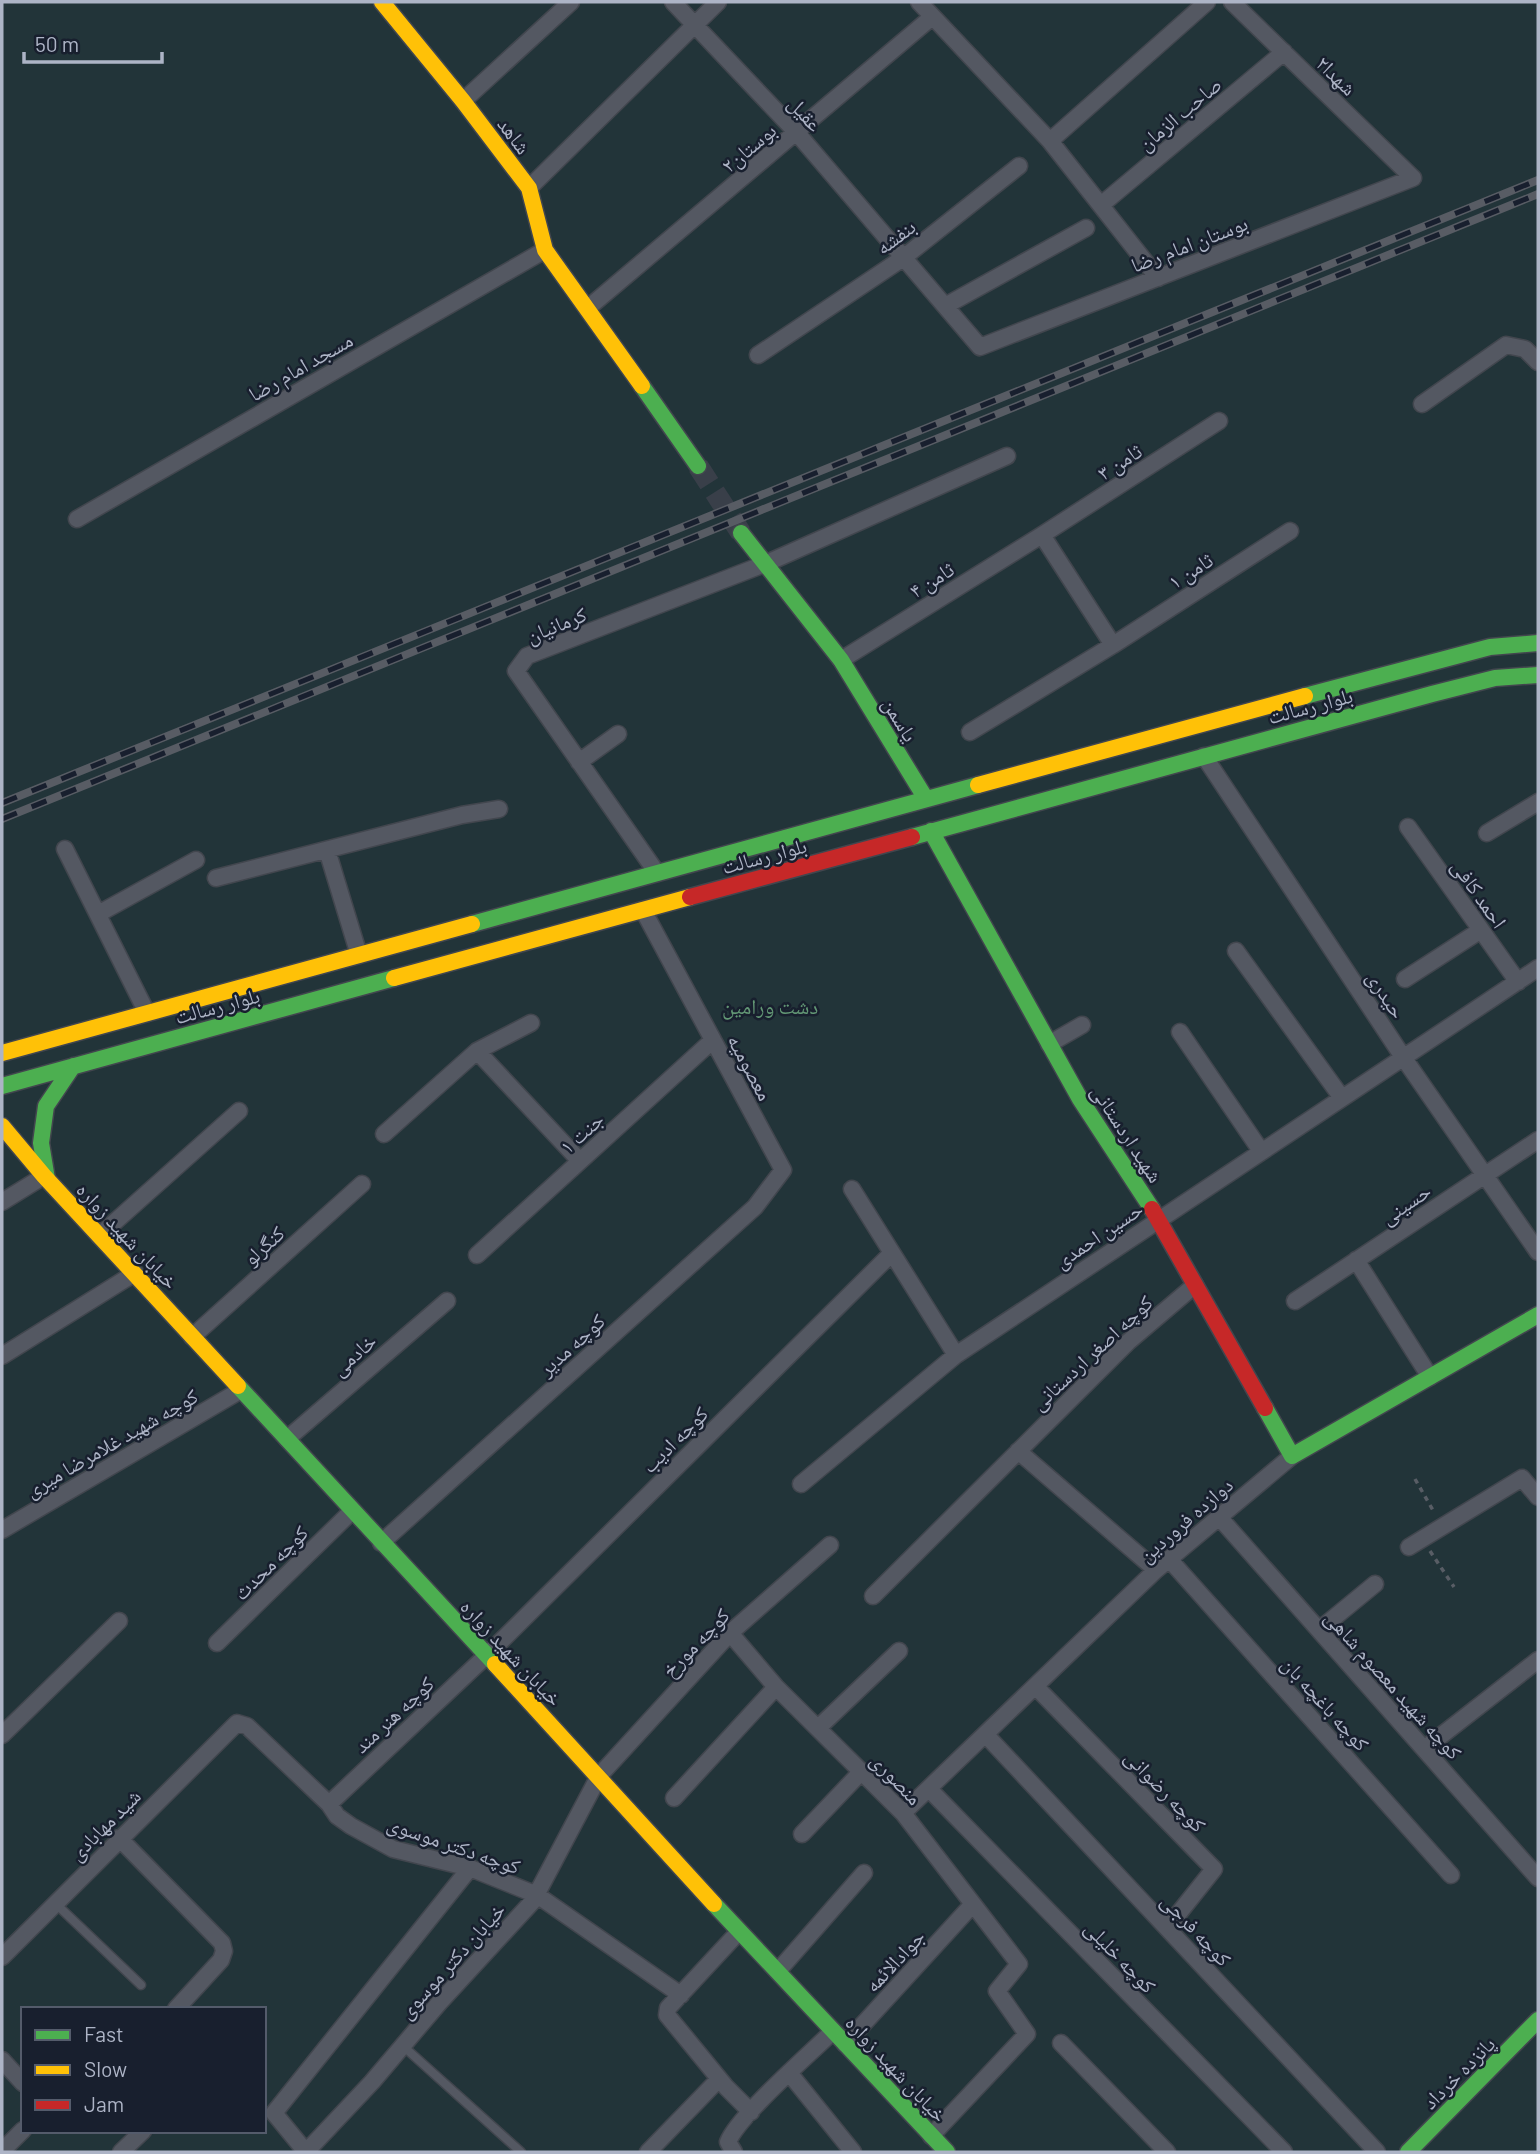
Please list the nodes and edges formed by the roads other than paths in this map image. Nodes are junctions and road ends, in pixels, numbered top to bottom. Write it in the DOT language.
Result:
graph roads {
  1 [pos="382,2"];
  2 [pos="571,2"];
  3 [pos="673,2"];
  4 [pos="718,2"];
  5 [pos="919,2"];
  6 [pos="1207,2"];
  7 [pos="1232,2"];
  8 [pos="932,17"];
  9 [pos="694,24"];
  10 [pos="1284,52"];
  11 [pos="463,101"];
  12 [pos="797,133"];
  13 [pos="1050,141"];
  14 [pos="1019,166"];
  15 [pos="1413,178"];
  16 [pos="529,188"];
  17 [pos="1101,205"];
  18 [pos="1086,228"];
  19 [pos="545,250"];
  20 [pos="903,258"];
  21 [pos="1158,278"];
  22 [pos="945,306"];
  23 [pos="588,308"];
  24 [pos="979,347"];
  25 [pos="758,355"];
  26 [pos="1538,362"];
  27 [pos="1422,404"];
  28 [pos="1219,421"];
  29 [pos="1007,456"];
  30 [pos="698,466"];
  31 [pos="77,519"];
  32 [pos="1290,531"];
  33 [pos="741,533"];
  34 [pos="1042,535"];
  35 [pos="767,563"];
  36 [pos="1538,643"];
  37 [pos="1112,645"];
  38 [pos="841,660"];
  39 [pos="1538,675"];
  40 [pos="970,732"];
  41 [pos="618,734"];
  42 [pos="1204,756"];
  43 [pos="579,762"];
  44 [pos="926,799"];
  45 [pos="1538,802"];
  46 [pos="499,809"];
  47 [pos="1408,827"];
  48 [pos="931,831"];
  49 [pos="1486,833"];
  50 [pos="65,849"];
  51 [pos="327,850"];
  52 [pos="196,860"];
  53 [pos="657,873"];
  54 [pos="216,878"];
  55 [pos="643,910"];
  56 [pos="98,914"];
  57 [pos="1481,930"];
  58 [pos="1236,951"];
  59 [pos="359,955"];
  60 [pos="1538,968"];
  61 [pos="1405,979"];
  62 [pos="1518,982"];
  63 [pos="220,993"];
  64 [pos="147,1013"];
  65 [pos="531,1023"];
  66 [pos="229,1024"];
  67 [pos="1082,1025"];
  68 [pos="1180,1032"];
  69 [pos="713,1040"];
  70 [pos="1049,1044"];
  71 [pos="477,1051"];
  72 [pos="2,1053"];
  73 [pos="1403,1057"];
  74 [pos="74,1066"];
  75 [pos="2,1086"];
  76 [pos="1342,1098"];
  77 [pos="239,1111"];
  78 [pos="2,1126"];
  79 [pos="384,1134"];
  80 [pos="1538,1140"];
  81 [pos="1261,1151"];
  82 [pos="580,1161"];
  83 [pos="783,1170"];
  84 [pos="1485,1175"];
  85 [pos="46,1177"];
  86 [pos="362,1184"];
  87 [pos="852,1189"];
  88 [pos="2,1202"];
  89 [pos="1158,1219"];
  90 [pos="99,1236"];
  91 [pos="1538,1252"];
  92 [pos="892,1253"];
  93 [pos="477,1255"];
  94 [pos="1356,1260"];
  95 [pos="135,1273"];
  96 [pos="1195,1285"];
  97 [pos="447,1301"];
  98 [pos="1296,1301"];
  99 [pos="1538,1315"];
  100 [pos="192,1337"];
  101 [pos="956,1355"];
  102 [pos="2,1356"];
  103 [pos="1430,1377"];
  104 [pos="242,1390"];
  105 [pos="287,1439"];
  106 [pos="1018,1451"];
  107 [pos="1292,1455"];
  108 [pos="801,1484"];
  109 [pos="1538,1497"];
  110 [pos="352,1511"];
  111 [pos="1219,1517"];
  112 [pos="2,1530"];
  113 [pos="381,1542"];
  114 [pos="1416,1543"];
  115 [pos="830,1545"];
  116 [pos="1163,1565"];
  117 [pos="1375,1584"];
  118 [pos="873,1596"];
  119 [pos="119,1621"];
  120 [pos="1319,1630"];
  121 [pos="730,1633"];
  122 [pos="217,1643"];
  123 [pos="899,1651"];
  124 [pos="486,1656"];
  125 [pos="1538,1660"];
  126 [pos="776,1687"];
  127 [pos="1036,1687"];
  128 [pos="237,1723"];
  129 [pos="818,1728"];
  130 [pos="2,1735"];
  131 [pos="986,1735"];
  132 [pos="1424,1749"];
  133 [pos="862,1771"];
  134 [pos="599,1776"];
  135 [pos="929,1789"];
  136 [pos="674,1798"];
  137 [pos="329,1804"];
  138 [pos="903,1813"];
  139 [pos="802,1835"];
  140 [pos="119,1838"];
  141 [pos="470,1868"];
  142 [pos="864,1873"];
  143 [pos="1451,1875"];
  144 [pos="1538,1878"];
  145 [pos="537,1895"];
  146 [pos="55,1903"];
  147 [pos="973,1904"];
  148 [pos="1167,1928"];
  149 [pos="733,1938"];
  150 [pos="2,1957"];
  151 [pos="778,1971"];
  152 [pos="141,1985"];
  153 [pos="681,1996"];
  154 [pos="178,2007"];
  155 [pos="1538,2020"];
  156 [pos="833,2031"];
  157 [pos="1061,2043"];
  158 [pos="845,2044"];
  159 [pos="403,2046"];
  160 [pos="2,2060"];
  161 [pos="790,2074"];
  162 [pos="719,2079"];
  163 [pos="21,2081"];
  164 [pos="751,2112"];
  165 [pos="21,2132"];
  166 [pos="140,2133"];
  167 [pos="931,2136"];
  168 [pos="731,2147"];
  169 [pos="314,2149"];
  170 [pos="2,2151"];
  171 [pos="121,2152"];
  172 [pos="522,2152"];
  173 [pos="648,2152"];
  174 [pos="853,2152"];
  175 [pos="947,2152"];
  176 [pos="1167,2152"];
  177 [pos="1284,2152"];
  178 [pos="1377,2152"];
  179 [pos="1408,2152"];
  1 -- 11 [label="street, شاهد"];
  2 -- 11 [label="street"];
  3 -- 9 [label="street, عقیل"];
  4 -- 9 [label="street"];
  5 -- 8 [label="street"];
  6 -- 13 [label="street"];
  7 -- 10 [label="street, شهدا۲"];
  8 -- 12 [label="street, بوستان۲"];
  8 -- 13 [label="street"];
  9 -- 12 [label="street, عقیل"];
  9 -- 16 [label="street"];
  10 -- 15 [label="street, شهدا۲"];
  10 -- 17 [label="street, صاحب الزمان"];
  11 -- 16 [label="street, شاهد"];
  12 -- 20 [label="street, عقیل"];
  12 -- 23 [label="street, بوستان۲"];
  13 -- 17 [label="street"];
  14 -- 20 [label="street, بنفشه"];
  15 -- 21 [label="street, بوستان امام رضا"];
  16 -- 19 [label="street, شاهد"];
  17 -- 21 [label="street"];
  18 -- 22 [label="street"];
  19 -- 23 [label="street, شاهد"];
  19 -- 31 [label="street, مسجد امام رضا"];
  20 -- 22 [label="street, عقیل"];
  20 -- 25 [label="street, بنفشه"];
  21 -- 24 [label="street, بوستان امام رضا"];
  22 -- 24 [label="street, عقیل"];
  23 -- 30 [label="street, شاهد"];
  26 -- 27 [label="street"];
  28 -- 34 [label="street, ثامن ۳"];
  29 -- 35 [label="street"];
  32 -- 37 [label="street, ثامن ۱"];
  33 -- 35 [label="street, یاسمن"];
  34 -- 37 [label="street"];
  34 -- 38 [label="street, ثامن ۴"];
  35 -- 38 [label="street, یاسمن"];
  35 -- 43 [label="street, کرمانیان"];
  36 -- 44 [label="street, بلوار رسالت"];
  37 -- 40 [label="street, ثامن ۱"];
  38 -- 44 [label="street, یاسمن"];
  39 -- 42 [label="street, بلوار رسالت"];
  41 -- 43 [label="street"];
  42 -- 48 [label="street, بلوار رسالت"];
  42 -- 73 [label="street, حیدری"];
  43 -- 53 [label="street, کرمانیان"];
  44 -- 53 [label="street, بلوار رسالت"];
  45 -- 49 [label="street"];
  46 -- 51 [label="street"];
  47 -- 57 [label="street, احمد کافی"];
  48 -- 55 [label="street, بلوار رسالت"];
  48 -- 70 [label="street, شهید اردستانی"];
  50 -- 56 [label="street"];
  51 -- 54 [label="street"];
  51 -- 59 [label="street"];
  52 -- 56 [label="street"];
  53 -- 59 [label="street, بلوار رسالت"];
  55 -- 66 [label="street, بلوار رسالت"];
  55 -- 69 [label="street, معصومیه"];
  56 -- 64 [label="street"];
  57 -- 61 [label="street"];
  57 -- 62 [label="street, احمد کافی"];
  58 -- 76 [label="street"];
  59 -- 63 [label="street, بلوار رسالت"];
  60 -- 62 [label="street, حسین احمدی"];
  62 -- 73 [label="street, حسین احمدی"];
  63 -- 64 [label="street, بلوار رسالت"];
  63 -- 66 [label="street"];
  64 -- 72 [label="street, بلوار رسالت"];
  65 -- 71 [label="street"];
  66 -- 74 [label="street, بلوار رسالت"];
  67 -- 70 [label="street"];
  68 -- 81 [label="street"];
  69 -- 82 [label="street, جنت ۱"];
  69 -- 83 [label="street, معصومیه"];
  70 -- 89 [label="street, شهید اردستانی"];
  71 -- 79 [label="street"];
  71 -- 82 [label="street"];
  73 -- 76 [label="street, حسین احمدی"];
  73 -- 84 [label="street, حیدری"];
  74 -- 75 [label="street, بلوار رسالت"];
  74 -- 85 [label="street, خیابان شهید زواره"];
  76 -- 81 [label="street, حسین احمدی"];
  77 -- 90 [label="street"];
  78 -- 85 [label="street, خیابان شهید زواره"];
  80 -- 84 [label="street, حسینی"];
  81 -- 89 [label="street, حسین احمدی"];
  82 -- 93 [label="street, جنت ۱"];
  83 -- 113 [label="street, کوچه مدیر"];
  84 -- 91 [label="street, حیدری"];
  84 -- 94 [label="street, حسینی"];
  85 -- 88 [label="street"];
  85 -- 90 [label="street, خیابان شهید زواره"];
  86 -- 100 [label="street, کنگرلو"];
  87 -- 92 [label="street"];
  89 -- 96 [label="street, شهید اردستانی"];
  89 -- 101 [label="street, حسین احمدی"];
  90 -- 95 [label="street, خیابان شهید زواره"];
  92 -- 101 [label="street"];
  92 -- 124 [label="street, کوچه ادیب"];
  94 -- 98 [label="street, حسینی"];
  94 -- 103 [label="street"];
  95 -- 100 [label="street, خیابان شهید زواره"];
  95 -- 102 [label="street"];
  96 -- 106 [label="street, کوچه اصغر اردستانی"];
  96 -- 107 [label="street, شهید اردستانی"];
  97 -- 105 [label="street, خادمی"];
  99 -- 103 [label="street, دوازده فروردین"];
  100 -- 104 [label="street, خیابان شهید زواره"];
  101 -- 108 [label="street, حسین احمدی"];
  103 -- 107 [label="street, دوازده فروردین"];
  104 -- 105 [label="street, خیابان شهید زواره"];
  104 -- 112 [label="street, کوچه شهید غلامرضا میری"];
  105 -- 110 [label="street, خیابان شهید زواره"];
  106 -- 116 [label="street"];
  106 -- 118 [label="street, کوچه اصغر اردستانی"];
  107 -- 111 [label="street, دوازده فروردین"];
  109 -- 114 [label="street"];
  110 -- 113 [label="street, خیابان شهید زواره"];
  110 -- 122 [label="street, کوچه محدث"];
  111 -- 116 [label="street, دوازده فروردین"];
  111 -- 120 [label="street, کوچه شهید معصوم شاهی"];
  113 -- 124 [label="street, خیابان شهید زواره"];
  115 -- 121 [label="street, کوچه مورخ"];
  116 -- 127 [label="street, دوازده فروردین"];
  116 -- 143 [label="street, کوچه باغچه بان"];
  117 -- 120 [label="street"];
  119 -- 130 [label="street"];
  120 -- 132 [label="street, کوچه شهید معصوم شاهی"];
  121 -- 126 [label="street, منصوری"];
  121 -- 134 [label="street, کوچه مورخ"];
  123 -- 129 [label="street"];
  124 -- 134 [label="street, خیابان شهید زواره"];
  124 -- 137 [label="street, کوچه هنر مند"];
  125 -- 132 [label="street"];
  126 -- 129 [label="street, منصوری"];
  126 -- 136 [label="street"];
  127 -- 131 [label="street, دوازده فروردین"];
  127 -- 148 [label="street, کوچه رضوانی"];
  128 -- 137 [label="street, کوچه دکتر موسوی"];
  128 -- 140 [label="street, شید مهابادی"];
  129 -- 133 [label="street, منصوری"];
  131 -- 135 [label="street, دوازده فروردین"];
  131 -- 148 [label="street, کوچه فرجی"];
  132 -- 144 [label="street, کوچه شهید معصوم شاهی"];
  133 -- 138 [label="street, منصوری"];
  133 -- 139 [label="street"];
  134 -- 145 [label="street, خیابان دکتر موسوی"];
  134 -- 151 [label="street, خیابان شهید زواره"];
  135 -- 138 [label="street, دوازده فروردین"];
  135 -- 177 [label="street, کوچه خلیلی"];
  137 -- 141 [label="street, کوچه دکتر موسوی"];
  138 -- 147 [label="street, منصوری"];
  140 -- 146 [label="street, شید مهابادی"];
  140 -- 154 [label="street"];
  141 -- 145 [label="street, کوچه دکتر موسوی"];
  141 -- 169 [label="street"];
  142 -- 151 [label="street"];
  145 -- 153 [label="street, کوچه دکتر موسوی"];
  145 -- 159 [label="street, خیابان دکتر موسوی"];
  146 -- 150 [label="street, شید مهابادی"];
  146 -- 152 [label="lane"];
  147 -- 158 [label="street, جوادالائمه"];
  147 -- 167 [label="street, منصوری"];
  148 -- 178 [label="street, کوچه فرجی"];
  149 -- 153 [label="street"];
  151 -- 156 [label="street, خیابان شهید زواره"];
  153 -- 162 [label="street"];
  155 -- 179 [label="street, پانزده خرداد"];
  156 -- 158 [label="street, خیابان شهید زواره"];
  156 -- 161 [label="street"];
  157 -- 176 [label="street"];
  158 -- 167 [label="street, خیابان شهید زواره"];
  159 -- 169 [label="street, خیابان دکتر موسوی"];
  159 -- 172 [label="lane"];
  160 -- 163 [label="street"];
  161 -- 164 [label="street"];
  161 -- 174 [label="street"];
  162 -- 164 [label="street"];
  162 -- 173 [label="street"];
  164 -- 168 [label="street"];
  165 -- 170 [label="street"];
  166 -- 171 [label="street"];
  167 -- 175 [label="street, خیابان شهید زواره"];
}
